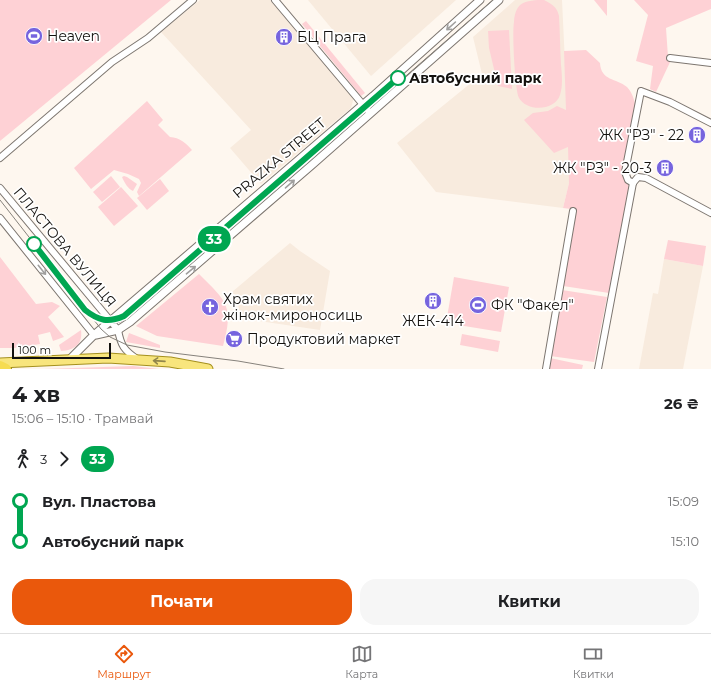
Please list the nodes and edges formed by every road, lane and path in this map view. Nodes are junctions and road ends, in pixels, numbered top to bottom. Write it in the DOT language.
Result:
graph roads {
  1 [pos="193,0"];
  2 [pos="275,0"];
  3 [pos="480,0"];
  4 [pos="498,0"];
  5 [pos="670,58"];
  6 [pos="711,63"];
  7 [pos="362,104"];
  8 [pos="370,113"];
  9 [pos="711,123"];
  10 [pos="0,158"];
  11 [pos="632,183"];
  12 [pos="0,188"];
  13 [pos="573,211"];
  14 [pos="711,213"];
  15 [pos="0,218"];
  16 [pos="110,321"];
  17 [pos="118,330"];
  18 [pos="94,335"];
  19 [pos="137,359"];
  20 [pos="69,360"];
  21 [pos="0,365"];
  22 [pos="6,369"];
  23 [pos="208,369"];
  24 [pos="546,369"];
  25 [pos="598,369"];
  1 -- 10 [label="street"];
  2 -- 7 [label="street"];
  3 -- 7 [label="street, PRAZKA STREET, one-way"];
  4 -- 8 [label="street, PRAZKA STREET"];
  5 -- 6 [label="street"];
  7 -- 8 [label="street"];
  7 -- 16 [label="street, PRAZKA STREET"];
  17 -- 8 [label="street, PRAZKA STREET, one-way"];
  9 -- 11 [label="street"];
  11 -- 14 [label="street"];
  11 -- 25 [label="street"];
  12 -- 16 [label="street, ПЛАСТОВА ВУЛИЦЯ"];
  13 -- 24 [label="street"];
  15 -- 18 [label="street, one-way"];
  16 -- 17 [label="street, ПЛАСТОВА ВУЛИЦЯ"];
  16 -- 18 [label="street, PRAZKA STREET"];
  17 -- 18 [label="street, PRAZKA STREET"];
  17 -- 19 [label="street, ПЛАСТОВА ВУЛИЦЯ"];
  18 -- 20 [label="street, PRAZKA STREET"];
  19 -- 20 [label="main road"];
  23 -- 19 [label="main road, one-way"];
  20 -- 21 [label="main road"];
  21 -- 22 [label="highway"];
}
